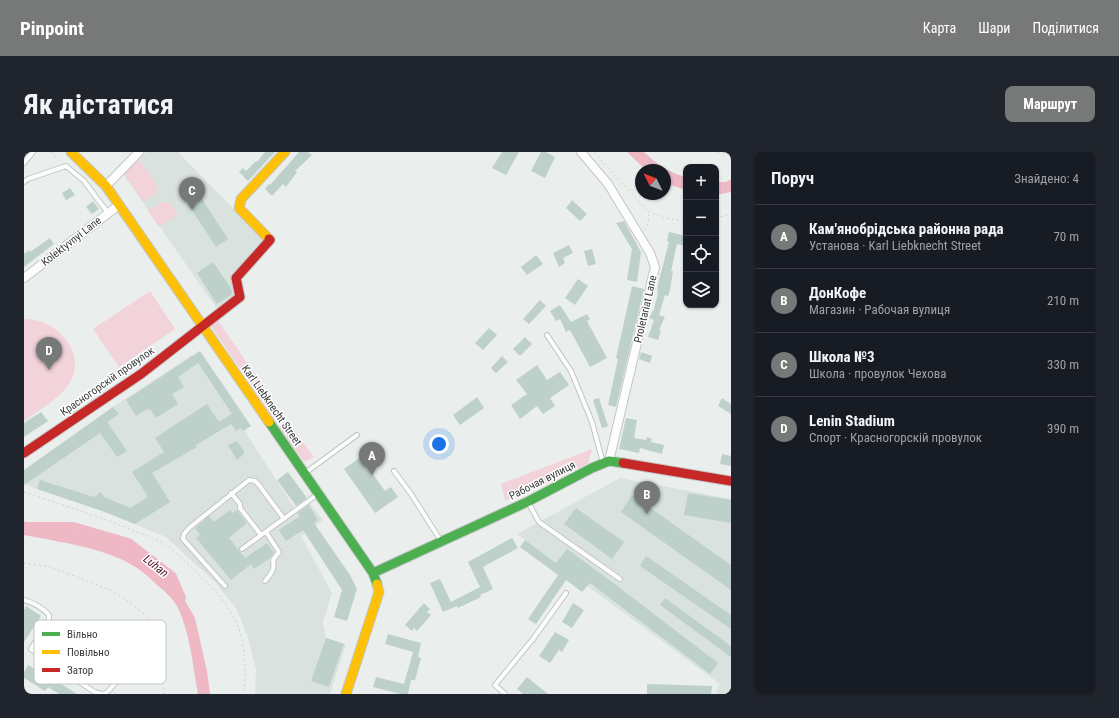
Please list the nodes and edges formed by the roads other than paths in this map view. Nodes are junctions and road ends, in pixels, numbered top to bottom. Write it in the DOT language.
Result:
graph roads {
  1 [pos="33,152"];
  2 [pos="71,152"];
  3 [pos="139,152"];
  4 [pos="285,152"];
  5 [pos="581,152"];
  6 [pos="24,163"];
  7 [pos="24,182"];
  8 [pos="106,186"];
  9 [pos="119,205"];
  10 [pos="108,213"];
  11 [pos="24,278"];
  12 [pos="203,327"];
  13 [pos="547,335"];
  14 [pos="357,435"];
  15 [pos="24,453"];
  16 [pos="606,462"];
  17 [pos="394,471"];
  18 [pos="304,474"];
  19 [pos="731,481"];
  20 [pos="231,493"];
  21 [pos="319,494"];
  22 [pos="528,502"];
  23 [pos="284,519"];
  24 [pos="266,532"];
  25 [pos="261,535"];
  26 [pos="442,541"];
  27 [pos="242,549"];
  28 [pos="373,573"];
  29 [pos="620,580"];
  30 [pos="265,581"];
  31 [pos="225,586"];
  32 [pos="566,592"];
  33 [pos="24,600"];
  34 [pos="48,620"];
  35 [pos="83,684"];
  36 [pos="114,684"];
  37 [pos="346,694"];
  38 [pos="505,694"];
  1 -- 6 [label="lane"];
  2 -- 8 [label="street, Karl Liebknecht Street"];
  3 -- 8 [label="street"];
  4 -- 12 [label="street, Красногорскій провулок"];
  5 -- 16 [label="street, Proletariat Lane"];
  7 -- 10 [label="lane"];
  8 -- 9 [label="street, Karl Liebknecht Street"];
  9 -- 10 [label="street, Kolektyvnyi Lane"];
  9 -- 12 [label="street, Karl Liebknecht Street"];
  10 -- 11 [label="street, Kolektyvnyi Lane"];
  12 -- 15 [label="street, Красногорскій провулок"];
  12 -- 18 [label="street, Karl Liebknecht Street"];
  13 -- 16 [label="lane"];
  14 -- 18 [label="lane"];
  16 -- 19 [label="street"];
  16 -- 22 [label="street, Рабочая вулиця"];
  17 -- 26 [label="lane"];
  18 -- 21 [label="street, Karl Liebknecht Street"];
  20 -- 23 [label="lane"];
  20 -- 25 [label="lane"];
  20 -- 31 [label="lane"];
  21 -- 23 [label="lane"];
  21 -- 28 [label="street, Karl Liebknecht Street"];
  22 -- 26 [label="street, Рабочая вулиця"];
  22 -- 29 [label="lane"];
  23 -- 24 [label="lane"];
  24 -- 25 [label="lane"];
  24 -- 30 [label="lane"];
  25 -- 27 [label="lane"];
  26 -- 28 [label="street, Рабочая вулиця"];
  28 -- 37 [label="street, Karl Liebknecht Street"];
  32 -- 38 [label="lane"];
  33 -- 34 [label="lane"];
  35 -- 36 [label="lane"];
}
